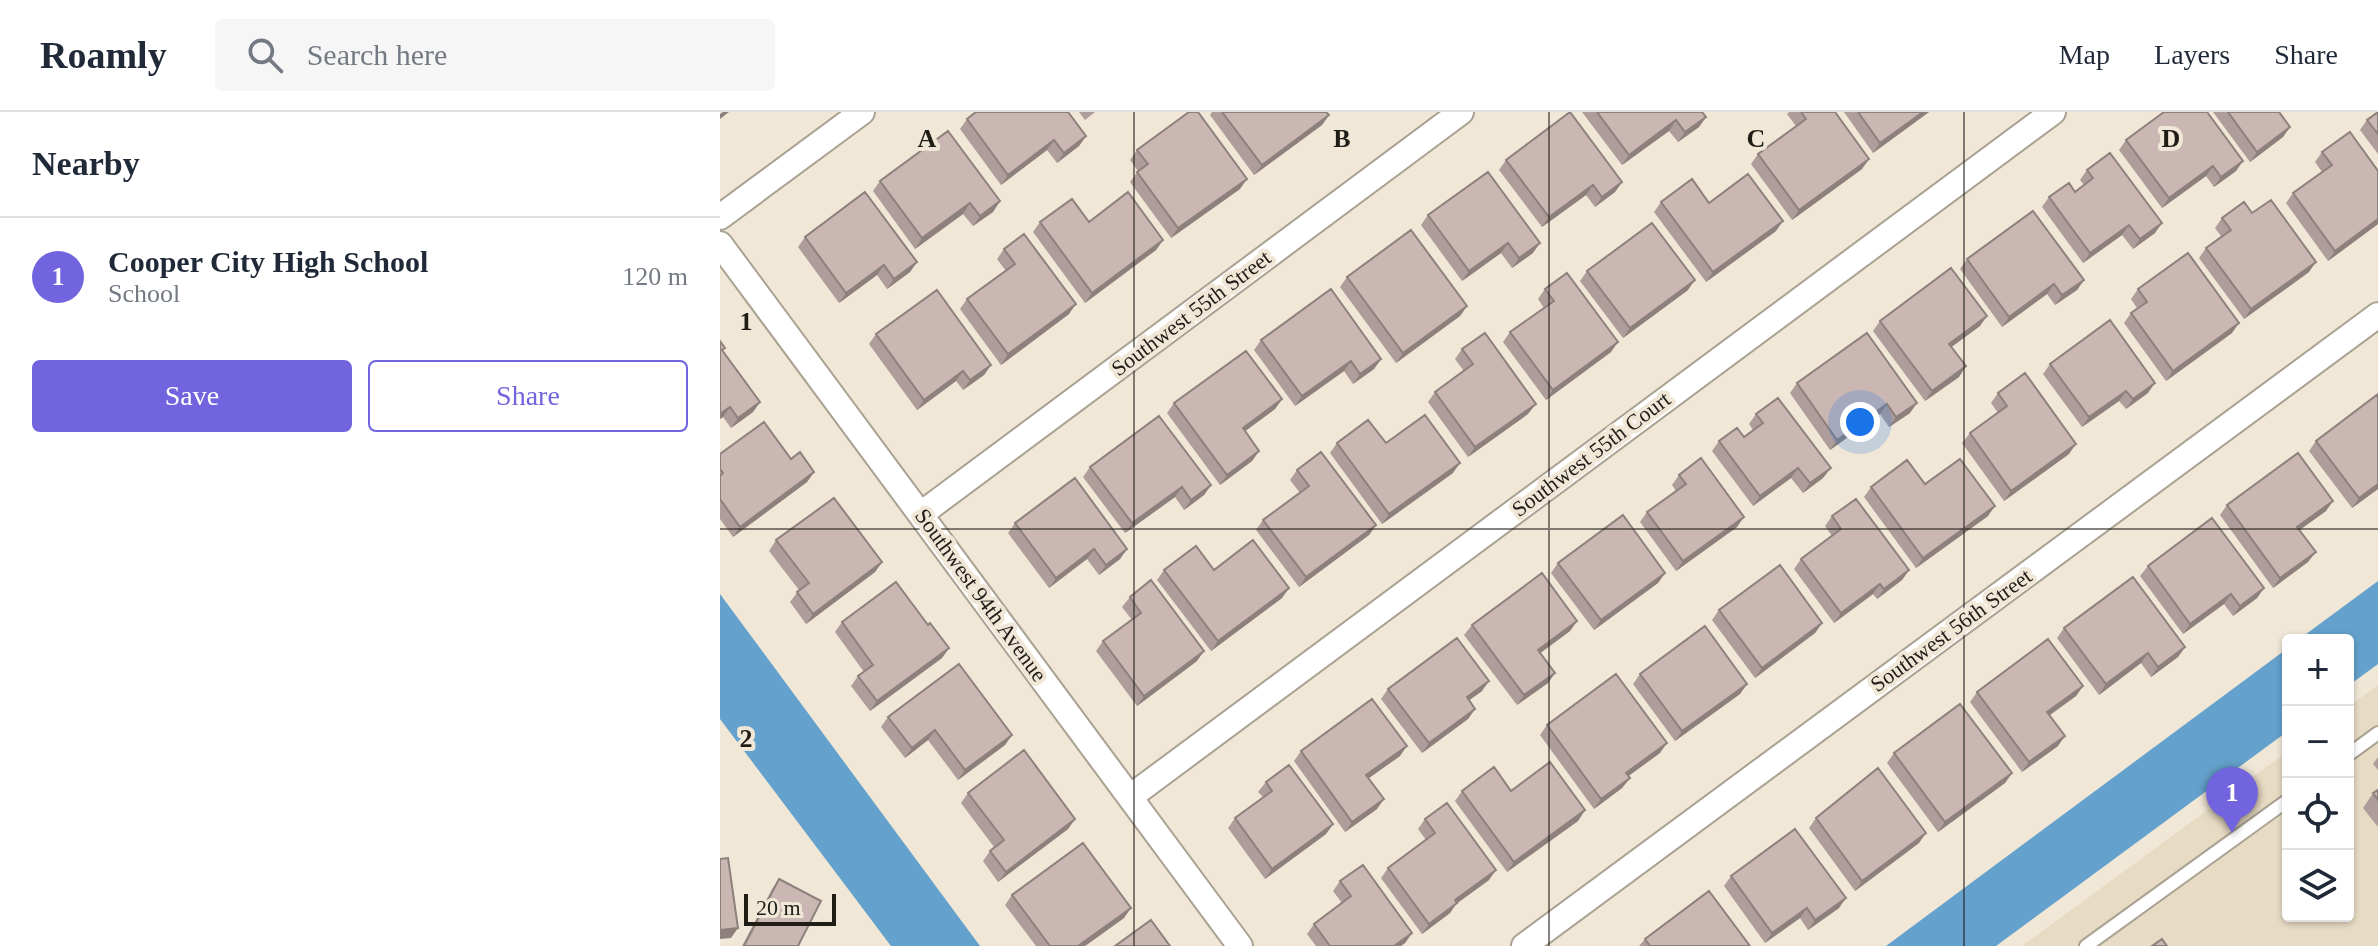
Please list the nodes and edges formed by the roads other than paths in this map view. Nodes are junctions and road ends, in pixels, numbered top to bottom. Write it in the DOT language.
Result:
graph roads {
  1 [pos="862,112"];
  2 [pos="1461,112"];
  3 [pos="2053,112"];
  4 [pos="720,217"];
  5 [pos="720,244"];
  6 [pos="2378,315"];
  7 [pos="921,514"];
  8 [pos="2378,733"];
  9 [pos="2354,751"];
  10 [pos="1130,797"];
  11 [pos="2282,804"];
  12 [pos="1240,946"];
  13 [pos="1524,946"];
  14 [pos="2086,946"];
  1 -- 4 [label="street"];
  2 -- 7 [label="street, Southwest 55th Street"];
  3 -- 10 [label="street, Southwest 55th Court"];
  5 -- 7 [label="street, Southwest 94th Avenue"];
  6 -- 13 [label="street, Southwest 56th Street"];
  7 -- 10 [label="street, Southwest 94th Avenue"];
  8 -- 9 [label="lane"];
  10 -- 12 [label="street, Southwest 94th Avenue"];
  11 -- 14 [label="lane"];
}
